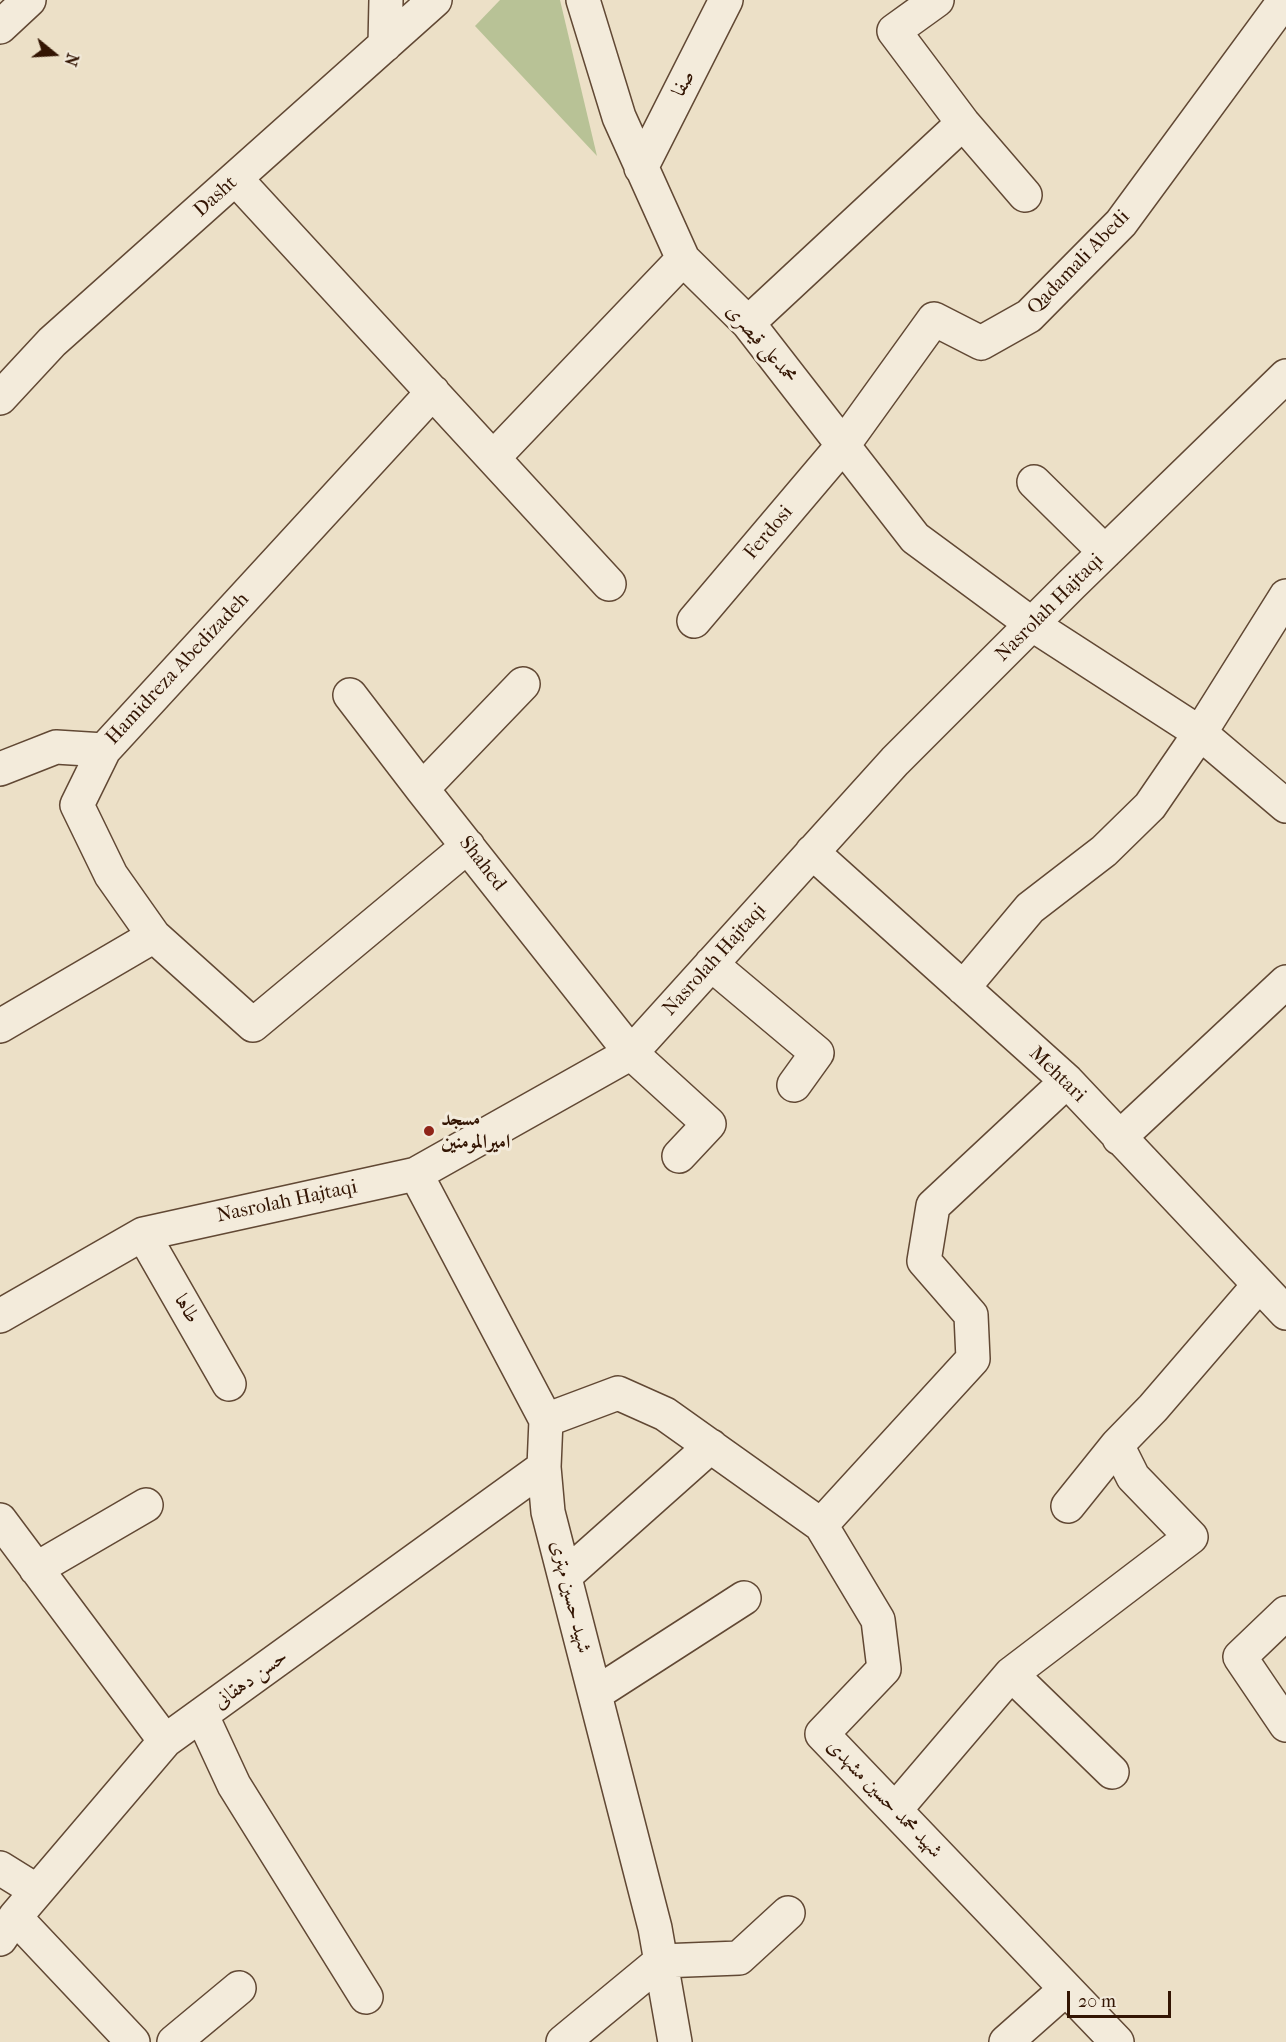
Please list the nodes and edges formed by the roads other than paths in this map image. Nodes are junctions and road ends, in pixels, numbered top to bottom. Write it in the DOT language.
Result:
graph roads {
  1 [pos="29,0"];
  2 [pos="386,0"];
  3 [pos="435,0"];
  4 [pos="583,0"];
  5 [pos="726,0"];
  6 [pos="937,0"];
  7 [pos="1286,1"];
  8 [pos="0,27"];
  9 [pos="385,45"];
  10 [pos="963,123"];
  11 [pos="641,168"];
  12 [pos="236,179"];
  13 [pos="1025,195"];
  14 [pos="683,259"];
  15 [pos="748,323"];
  16 [pos="1286,376"];
  17 [pos="433,393"];
  18 [pos="0,398"];
  19 [pos="844,444"];
  20 [pos="493,458"];
  21 [pos="1034,482"];
  22 [pos="1105,552"];
  23 [pos="609,584"];
  24 [pos="1286,596"];
  25 [pos="694,621"];
  26 [pos="1033,625"];
  27 [pos="523,684"];
  28 [pos="350,695"];
  29 [pos="1200,733"];
  30 [pos="104,750"];
  31 [pos="0,769"];
  32 [pos="422,789"];
  33 [pos="1286,806"];
  34 [pos="468,846"];
  35 [pos="813,852"];
  36 [pos="154,936"];
  37 [pos="711,964"];
  38 [pos="1286,982"];
  39 [pos="963,988"];
  40 [pos="0,1026"];
  41 [pos="632,1053"];
  42 [pos="1067,1082"];
  43 [pos="794,1085"];
  44 [pos="1119,1138"];
  45 [pos="679,1156"];
  46 [pos="416,1174"];
  47 [pos="143,1234"];
  48 [pos="1259,1285"];
  49 [pos="1286,1313"];
  50 [pos="0,1316"];
  51 [pos="229,1384"];
  52 [pos="546,1420"];
  53 [pos="1117,1445"];
  54 [pos="711,1446"];
  55 [pos="544,1467"];
  56 [pos="146,1505"];
  57 [pos="1068,1506"];
  58 [pos="0,1520"];
  59 [pos="821,1525"];
  60 [pos="36,1569"];
  61 [pos="565,1576"];
  62 [pos="744,1598"];
  63 [pos="1286,1613"];
  64 [pos="1011,1674"];
  65 [pos="595,1694"];
  66 [pos="202,1716"];
  67 [pos="1286,1725"];
  68 [pos="165,1741"];
  69 [pos="1112,1772"];
  70 [pos="895,1810"];
  71 [pos="0,1868"];
  72 [pos="37,1891"];
  73 [pos="788,1913"];
  74 [pos="7,1928"];
  75 [pos="661,1961"];
  76 [pos="239,1988"];
  77 [pos="1066,1989"];
  78 [pos="366,1997"];
  79 [pos="133,2042"];
  80 [pos="174,2042"];
  81 [pos="563,2042"];
  82 [pos="675,2042"];
  83 [pos="1006,2042"];
  84 [pos="1117,2042"];
  1 -- 8 [label="street"];
  2 -- 9 [label="street"];
  3 -- 9 [label="street, Dasht"];
  4 -- 11 [label="street, محمدعلی قیصری"];
  5 -- 11 [label="street, صفا"];
  6 -- 10 [label="street"];
  7 -- 19 [label="street, Qadamali Abedi"];
  9 -- 12 [label="street, Dasht"];
  10 -- 13 [label="street"];
  10 -- 15 [label="street"];
  11 -- 14 [label="street, محمدعلی قیصری"];
  12 -- 17 [label="street"];
  12 -- 18 [label="street, Dasht"];
  14 -- 15 [label="street, محمدعلی قیصری"];
  14 -- 20 [label="street"];
  15 -- 19 [label="street, محمدعلی قیصری"];
  16 -- 22 [label="street, Nasrolah Hajtaqi"];
  17 -- 20 [label="street"];
  17 -- 30 [label="street, Hamidreza Abedizadeh"];
  19 -- 25 [label="street, Ferdosi"];
  19 -- 26 [label="street, محمدعلی قیصری"];
  20 -- 23 [label="street"];
  21 -- 22 [label="street"];
  22 -- 26 [label="street, Nasrolah Hajtaqi"];
  24 -- 29 [label="street"];
  26 -- 29 [label="street"];
  26 -- 35 [label="street, Nasrolah Hajtaqi"];
  27 -- 32 [label="street"];
  28 -- 32 [label="street, Shahed"];
  29 -- 33 [label="street"];
  29 -- 39 [label="street"];
  30 -- 31 [label="street"];
  30 -- 36 [label="street, Hamidreza Abedizadeh"];
  32 -- 34 [label="street, Shahed"];
  34 -- 36 [label="street, Hamidreza Abedizadeh"];
  34 -- 41 [label="street, Shahed"];
  35 -- 37 [label="street, Nasrolah Hajtaqi"];
  35 -- 39 [label="street, Mehtari"];
  36 -- 40 [label="street"];
  37 -- 41 [label="street, Nasrolah Hajtaqi"];
  37 -- 43 [label="street"];
  38 -- 44 [label="street"];
  39 -- 42 [label="street, Mehtari"];
  41 -- 45 [label="street, Shahed"];
  41 -- 46 [label="street, Nasrolah Hajtaqi"];
  42 -- 44 [label="street, Mehtari"];
  42 -- 59 [label="street"];
  44 -- 48 [label="street, Mehtari"];
  46 -- 47 [label="street, Nasrolah Hajtaqi"];
  46 -- 52 [label="street"];
  47 -- 50 [label="street, Nasrolah Hajtaqi"];
  47 -- 51 [label="street, طاها"];
  48 -- 49 [label="street, Mehtari"];
  48 -- 53 [label="street"];
  52 -- 54 [label="street, شهید محمد حسین مشهدی"];
  52 -- 55 [label="street, شهید حسین مهتری"];
  53 -- 57 [label="street"];
  53 -- 64 [label="street"];
  54 -- 59 [label="street, شهید محمد حسین مشهدی"];
  54 -- 61 [label="street"];
  55 -- 61 [label="street, شهید حسین مهتری"];
  55 -- 66 [label="street, حسن دهقانی"];
  56 -- 60 [label="street"];
  58 -- 60 [label="street"];
  59 -- 70 [label="street, شهید محمد حسین مشهدی"];
  60 -- 68 [label="street"];
  61 -- 65 [label="street, شهید حسین مهتری"];
  62 -- 65 [label="street"];
  63 -- 67 [label="street"];
  64 -- 69 [label="street"];
  64 -- 70 [label="street"];
  65 -- 75 [label="street, شهید حسین مهتری"];
  66 -- 68 [label="street, حسن دهقانی"];
  66 -- 78 [label="street"];
  68 -- 72 [label="street, حسن دهقانی"];
  70 -- 77 [label="street, شهید محمد حسین مشهدی"];
  71 -- 72 [label="street"];
  72 -- 74 [label="street, حسن دهقانی"];
  73 -- 75 [label="street"];
  74 -- 79 [label="street"];
  75 -- 81 [label="street"];
  75 -- 82 [label="street, شهید حسین مهتری"];
  76 -- 80 [label="street"];
  77 -- 83 [label="street"];
  77 -- 84 [label="street, شهید محمد حسین مشهدی"];
}
